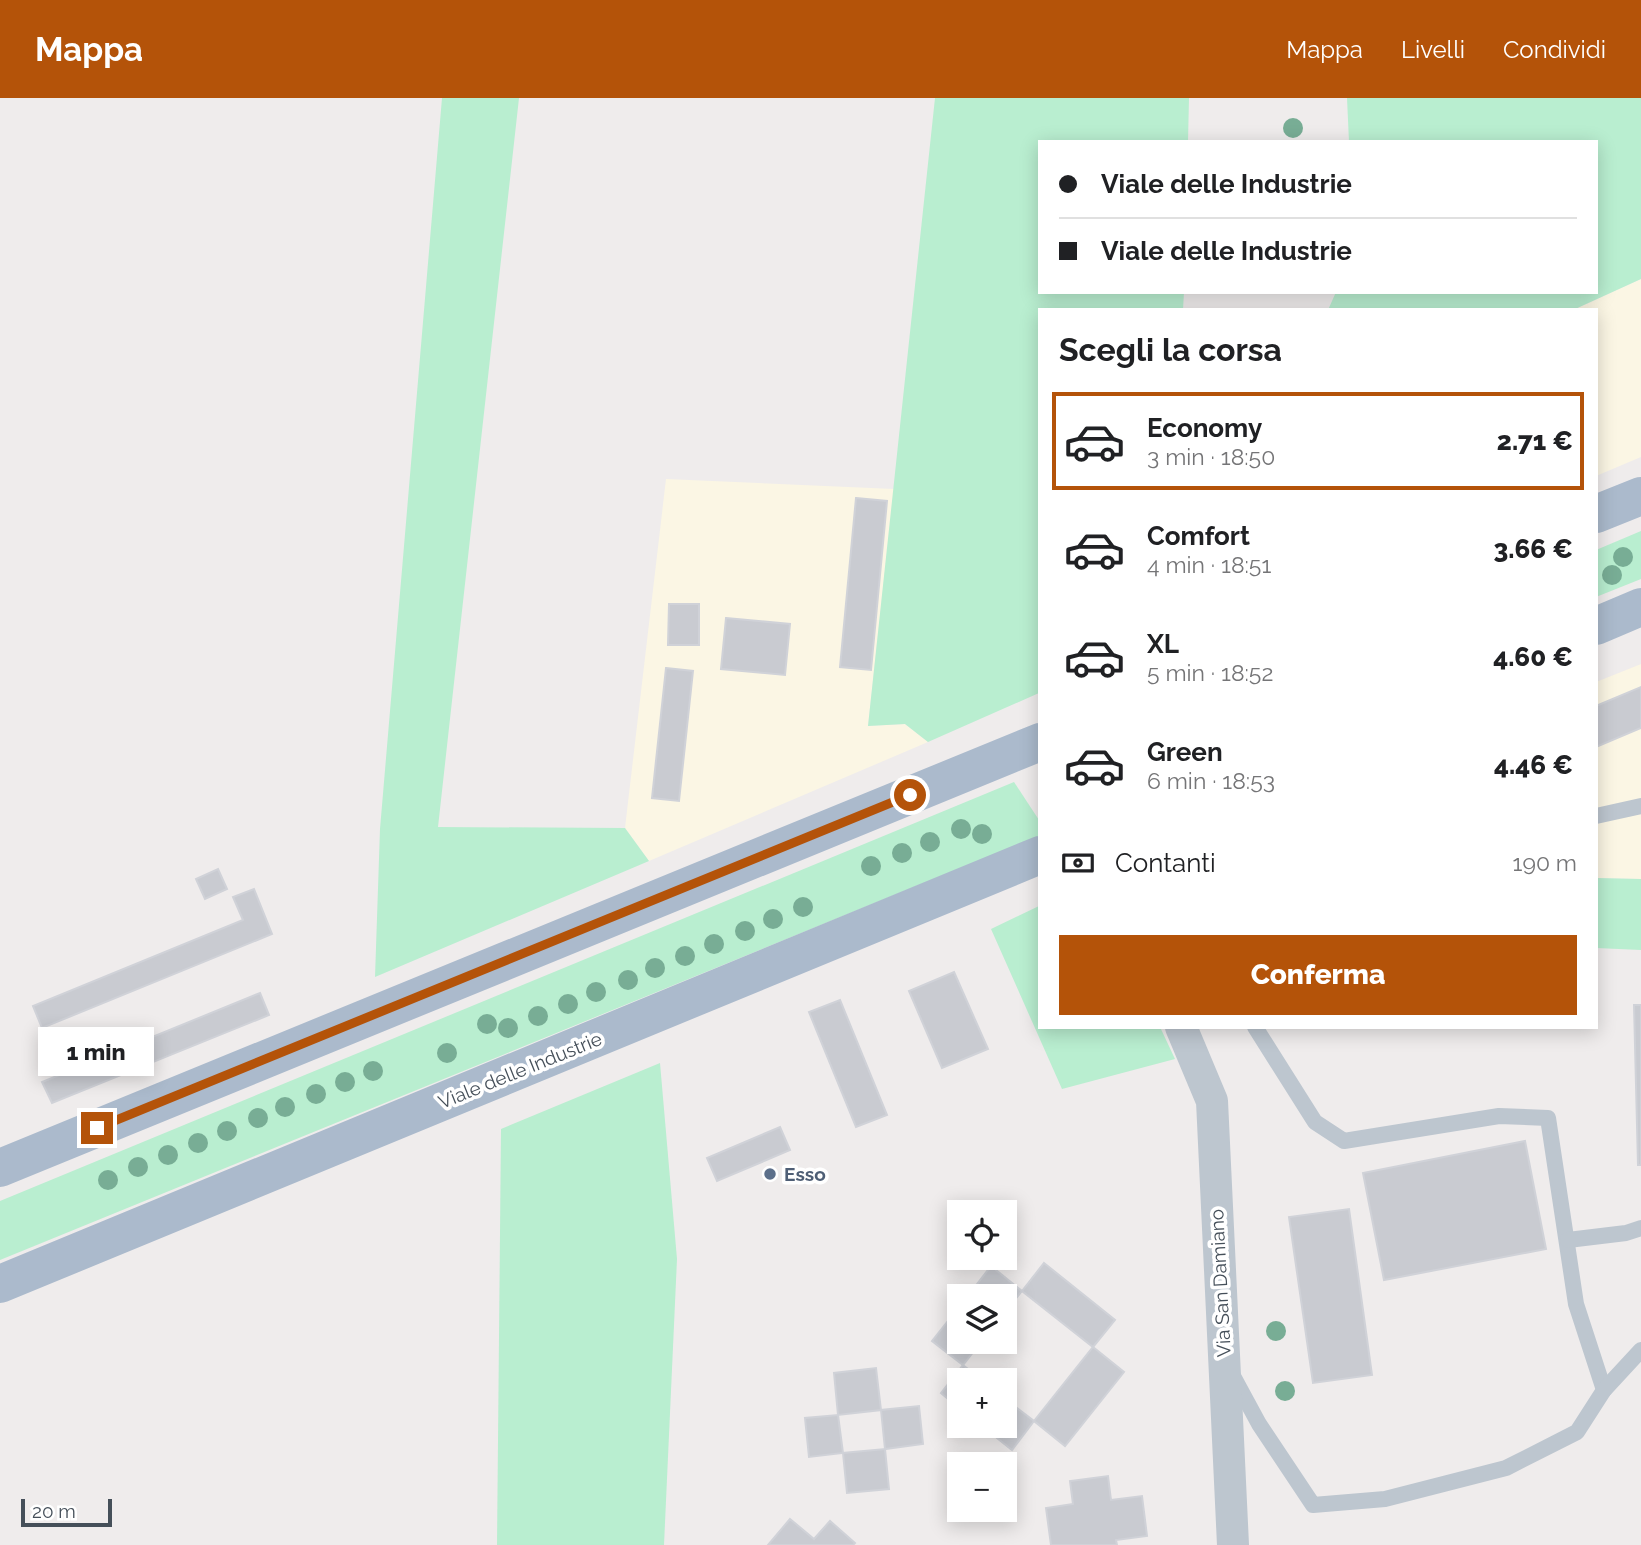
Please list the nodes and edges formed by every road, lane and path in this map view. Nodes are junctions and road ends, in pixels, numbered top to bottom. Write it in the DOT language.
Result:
graph roads {
  1 [pos="1641,496"];
  2 [pos="1598,513"];
  3 [pos="1641,607"];
  4 [pos="1598,625"];
  5 [pos="1038,743"];
  6 [pos="1641,806"];
  7 [pos="1598,816"];
  8 [pos="1038,856"];
  9 [pos="1182,1029"];
  10 [pos="1256,1029"];
  11 [pos="0,1168"];
  12 [pos="1641,1228"];
  13 [pos="1568,1240"];
  14 [pos="0,1284"];
  15 [pos="1641,1350"];
  16 [pos="1224,1359"];
  17 [pos="1604,1390"];
  18 [pos="1233,1545"];
  1 -- 2 [label="main road"];
  3 -- 4 [label="main road"];
  5 -- 11 [label="main road"];
  6 -- 7 [label="lane"];
  8 -- 14 [label="main road, Viale delle Industrie"];
  9 -- 16 [label="street, Via San Damiano"];
  10 -- 13 [label="lane"];
  12 -- 13 [label="lane"];
  13 -- 17 [label="lane"];
  15 -- 17 [label="lane"];
  16 -- 17 [label="lane"];
  16 -- 18 [label="street, Via San Damiano"];
}
